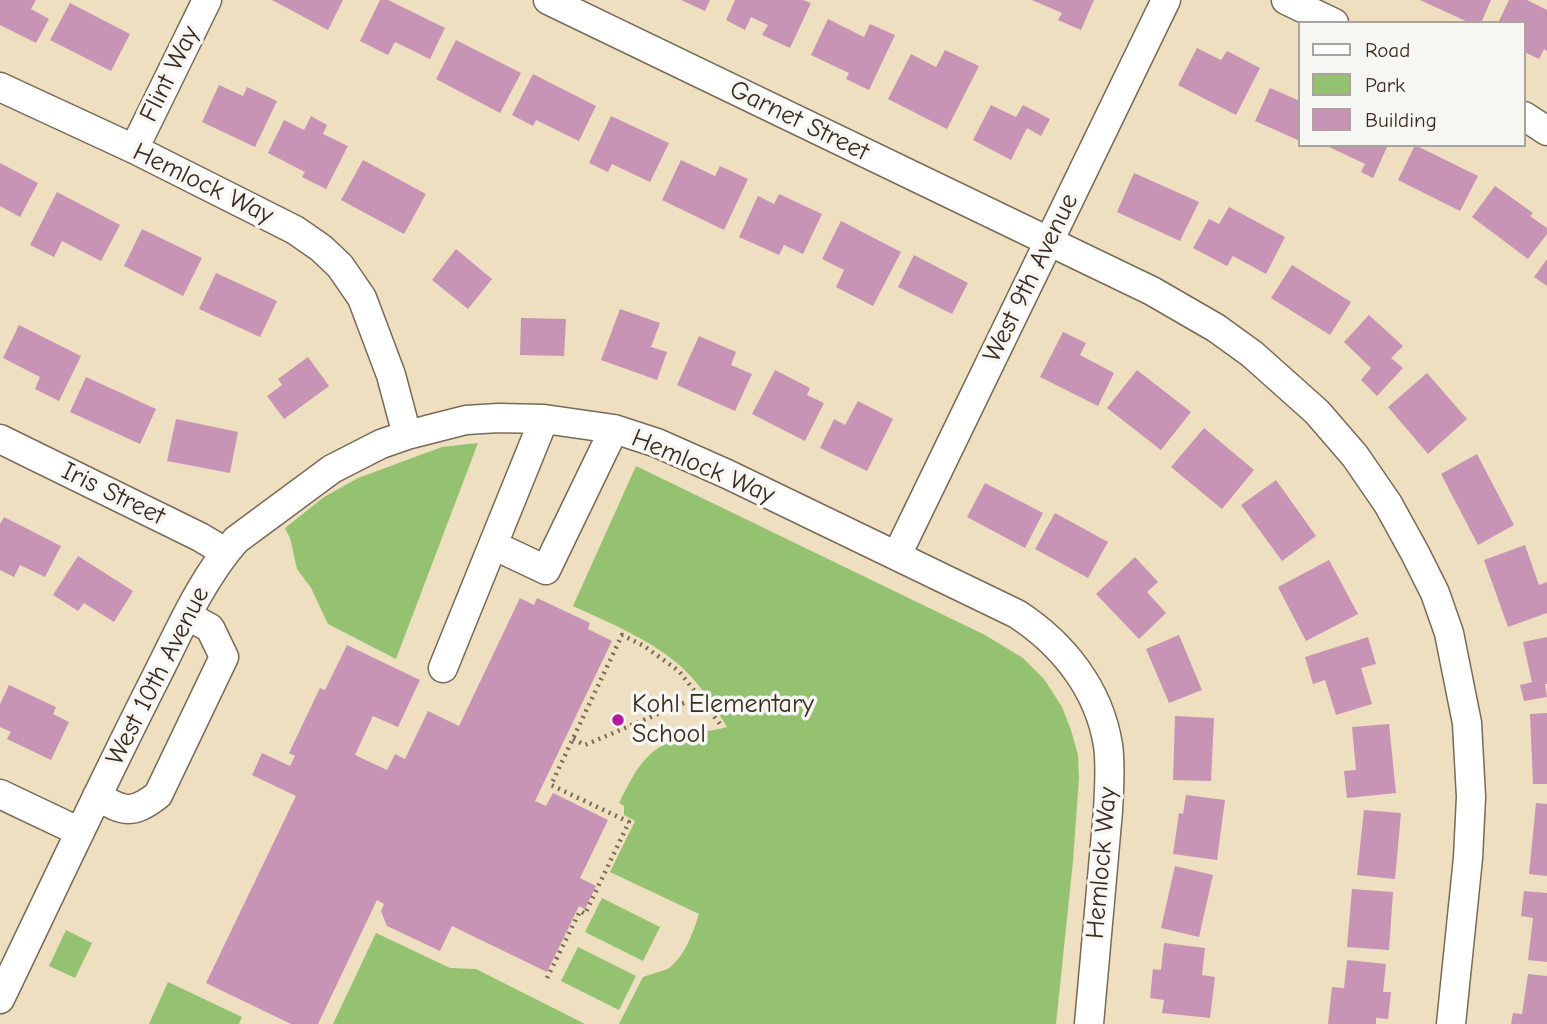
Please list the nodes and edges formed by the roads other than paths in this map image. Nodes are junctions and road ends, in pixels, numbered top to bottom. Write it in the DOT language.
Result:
graph roads {
  1 [pos="207,0"];
  2 [pos="548,0"];
  3 [pos="1166,0"];
  4 [pos="1286,0"];
  5 [pos="1330,21"];
  6 [pos="0,87"];
  7 [pos="1526,117"];
  8 [pos="1547,131"];
  9 [pos="134,149"];
  10 [pos="1049,242"];
  11 [pos="544,419"];
  12 [pos="614,429"];
  13 [pos="407,435"];
  14 [pos="0,439"];
  15 [pos="493,545"];
  16 [pos="225,552"];
  17 [pos="897,555"];
  18 [pos="188,616"];
  19 [pos="443,668"];
  20 [pos="0,794"];
  21 [pos="97,796"];
  22 [pos="80,832"];
  23 [pos="0,999"];
  24 [pos="1089,1024"];
  25 [pos="1451,1024"];
  1 -- 9 [label="street, Flint Way"];
  2 -- 10 [label="street, Garnet Street"];
  3 -- 10 [label="street, West 9th Avenue"];
  4 -- 5 [label="street"];
  6 -- 9 [label="street, Hemlock Way"];
  7 -- 8 [label="street"];
  9 -- 13 [label="street, Hemlock Way"];
  10 -- 17 [label="street, West 9th Avenue"];
  10 -- 25 [label="street, Garnet Street"];
  11 -- 12 [label="street, Hemlock Way"];
  11 -- 13 [label="street, Hemlock Way"];
  11 -- 15 [label="street"];
  12 -- 15 [label="street"];
  12 -- 17 [label="street, Hemlock Way"];
  13 -- 16 [label="street, West 10th Avenue"];
  14 -- 16 [label="street, Iris Street"];
  15 -- 19 [label="street"];
  16 -- 18 [label="street, West 10th Avenue"];
  17 -- 24 [label="street, Hemlock Way"];
  18 -- 21 [label="street, West 10th Avenue"];
  18 -- 21 [label="street"];
  20 -- 22 [label="street"];
  21 -- 22 [label="street, West 10th Avenue"];
  22 -- 23 [label="street, West 10th Avenue"];
}
